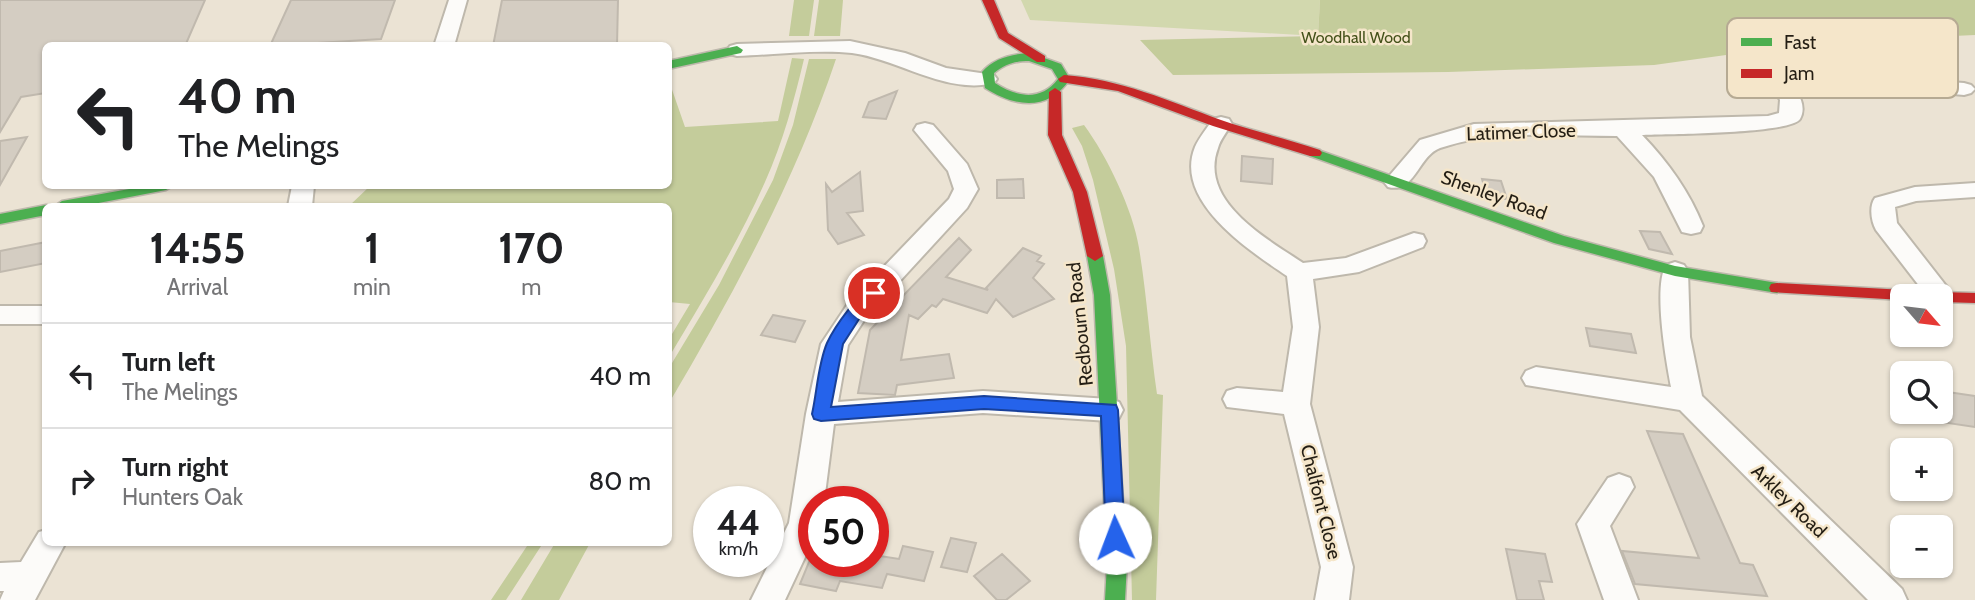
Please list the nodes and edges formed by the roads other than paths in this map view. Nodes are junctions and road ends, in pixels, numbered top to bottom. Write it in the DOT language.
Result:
graph roads {
  1 [pos="458,0"];
  2 [pos="988,0"];
  3 [pos="1003,35"];
  4 [pos="445,42"];
  5 [pos="737,50"];
  6 [pos="1041,59"];
  7 [pos="672,64"];
  8 [pos="991,71"];
  9 [pos="1958,81"];
  10 [pos="1059,85"];
  11 [pos="1970,95"];
  12 [pos="1009,97"];
  13 [pos="1790,98"];
  14 [pos="1221,124"];
  15 [pos="1623,129"];
  16 [pos="1055,135"];
  17 [pos="937,136"];
  18 [pos="1396,182"];
  19 [pos="150,189"];
  20 [pos="1975,190"];
  21 [pos="78,203"];
  22 [pos="42,211"];
  23 [pos="0,219"];
  24 [pos="1691,226"];
  25 [pos="1414,241"];
  26 [pos="1675,271"];
  27 [pos="1299,272"];
  28 [pos="1932,284"];
  29 [pos="1890,294"];
  30 [pos="1953,297"];
  31 [pos="1975,298"];
  32 [pos="0,315"];
  33 [pos="42,315"];
  34 [pos="1536,378"];
  35 [pos="1237,399"];
  36 [pos="1689,401"];
  37 [pos="1296,404"];
  38 [pos="1109,410"];
  39 [pos="821,414"];
  40 [pos="1619,487"];
  41 [pos="47,546"];
  42 [pos="15,584"];
  43 [pos="768,600"];
  44 [pos="1115,600"];
  45 [pos="1332,600"];
  46 [pos="1621,600"];
  47 [pos="1890,600"];
  1 -- 4 [label="street"];
  2 -- 3 [label="main road"];
  3 -- 6 [label="main road"];
  3 -- 8 [label="main road"];
  5 -- 7 [label="main road"];
  5 -- 8 [label="street"];
  6 -- 8 [label="main road"];
  6 -- 10 [label="main road"];
  8 -- 12 [label="main road, Redbourn Road"];
  9 -- 11 [label="street"];
  10 -- 12 [label="main road, Shenley Road"];
  10 -- 14 [label="main road, Shenley Road"];
  10 -- 16 [label="main road, Redbourn Road"];
  12 -- 16 [label="main road, Redbourn Road"];
  13 -- 15 [label="street, Latimer Close"];
  14 -- 18 [label="main road, Shenley Road"];
  14 -- 27 [label="street"];
  15 -- 18 [label="street, Latimer Close"];
  15 -- 24 [label="street"];
  16 -- 38 [label="main road, Redbourn Road"];
  17 -- 39 [label="street"];
  18 -- 26 [label="main road, Shenley Road"];
  19 -- 21 [label="main road"];
  20 -- 28 [label="street"];
  22 -- 23 [label="main road"];
  25 -- 27 [label="street"];
  26 -- 29 [label="main road, Shenley Road"];
  26 -- 36 [label="street"];
  27 -- 37 [label="street, Chalfont Close"];
  30 -- 31 [label="main road"];
  32 -- 33 [label="street"];
  34 -- 36 [label="street"];
  35 -- 37 [label="street"];
  36 -- 47 [label="street, Arkley Road"];
  37 -- 45 [label="street, Chalfont Close"];
  38 -- 39 [label="street"];
  38 -- 44 [label="main road, Redbourn Road"];
  39 -- 43 [label="street"];
  40 -- 46 [label="street"];
  41 -- 42 [label="street"];
}
